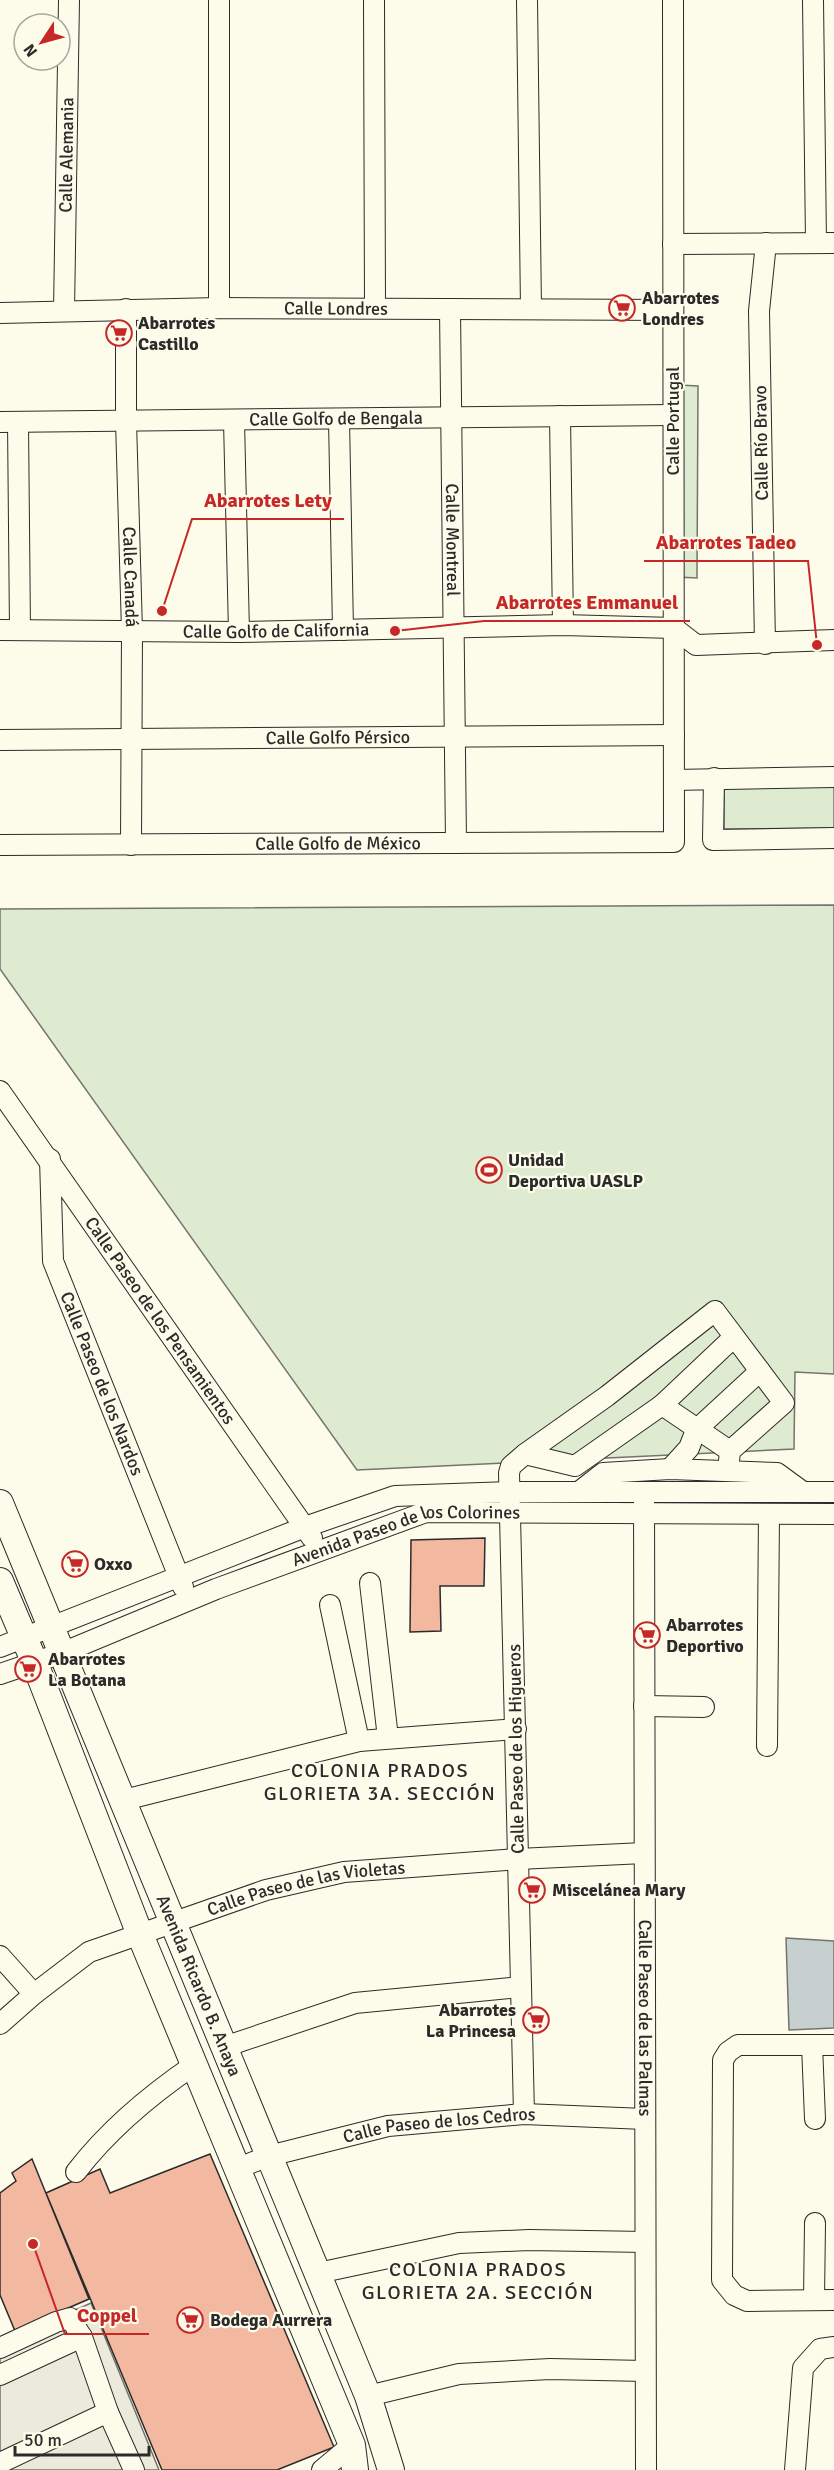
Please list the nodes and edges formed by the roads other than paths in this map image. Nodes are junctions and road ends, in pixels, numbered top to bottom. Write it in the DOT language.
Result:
graph roads {
  1 [pos="69,0"];
  2 [pos="219,0"];
  3 [pos="374,0"];
  4 [pos="527,0"];
  5 [pos="673,0"];
  6 [pos="813,0"];
  7 [pos="766,243"];
  8 [pos="825,243"];
  9 [pos="673,244"];
  10 [pos="219,308"];
  11 [pos="375,308"];
  12 [pos="126,309"];
  13 [pos="450,309"];
  14 [pos="531,309"];
  15 [pos="673,310"];
  16 [pos="64,312"];
  17 [pos="0,313"];
  18 [pos="673,415"];
  19 [pos="560,416"];
  20 [pos="451,417"];
  21 [pos="339,419"];
  22 [pos="126,421"];
  23 [pos="234,421"];
  24 [pos="9,422"];
  25 [pos="563,625"];
  26 [pos="453,628"];
  27 [pos="674,628"];
  28 [pos="0,630"];
  29 [pos="20,630"];
  30 [pos="343,630"];
  31 [pos="132,631"];
  32 [pos="239,632"];
  33 [pos="834,640"];
  34 [pos="765,644"];
  35 [pos="455,735"];
  36 [pos="674,735"];
  37 [pos="0,740"];
  38 [pos="131,741"];
  39 [pos="834,777"];
  40 [pos="714,778"];
  41 [pos="674,780"];
  42 [pos="834,837"];
  43 [pos="674,842"];
  44 [pos="456,843"];
  45 [pos="0,845"];
  46 [pos="131,845"];
  47 [pos="0,1091"];
  48 [pos="50,1159"];
  49 [pos="734,1337"];
  50 [pos="760,1371"];
  51 [pos="662,1405"];
  52 [pos="696,1430"];
  53 [pos="730,1451"];
  54 [pos="525,1454"];
  55 [pos="670,1469"];
  56 [pos="728,1471"];
  57 [pos="580,1491"];
  58 [pos="511,1492"];
  59 [pos="644,1492"];
  60 [pos="803,1492"];
  61 [pos="834,1492"];
  62 [pos="0,1503"];
  63 [pos="834,1506"];
  64 [pos="511,1512"];
  65 [pos="769,1514"];
  66 [pos="834,1514"];
  67 [pos="644,1515"];
  68 [pos="305,1527"];
  69 [pos="320,1551"];
  70 [pos="179,1576"];
  71 [pos="0,1581"];
  72 [pos="370,1583"];
  73 [pos="188,1600"];
  74 [pos="330,1605"];
  75 [pos="51,1626"];
  76 [pos="25,1638"];
  77 [pos="0,1647"];
  78 [pos="62,1653"];
  79 [pos="34,1661"];
  80 [pos="0,1674"];
  81 [pos="644,1706"];
  82 [pos="704,1707"];
  83 [pos="516,1729"];
  84 [pos="388,1738"];
  85 [pos="358,1741"];
  86 [pos="767,1746"];
  87 [pos="124,1800"];
  88 [pos="644,1853"];
  89 [pos="518,1858"];
  90 [pos="172,1921"];
  91 [pos="140,1932"];
  92 [pos="0,1956"];
  93 [pos="521,1987"];
  94 [pos="34,1994"];
  95 [pos="0,2024"];
  96 [pos="812,2045"];
  97 [pos="834,2046"];
  98 [pos="224,2047"];
  99 [pos="194,2065"];
  100 [pos="524,2114"];
  101 [pos="645,2119"];
  102 [pos="815,2119"];
  103 [pos="269,2156"];
  104 [pos="238,2168"];
  105 [pos="76,2172"];
  106 [pos="815,2223"];
  107 [pos="645,2242"];
  108 [pos="318,2274"];
  109 [pos="814,2300"];
  110 [pos="834,2300"];
  111 [pos="82,2337"];
  112 [pos="834,2347"];
  113 [pos="0,2348"];
  114 [pos="645,2371"];
  115 [pos="0,2375"];
  116 [pos="368,2396"];
  117 [pos="108,2412"];
  118 [pos="354,2458"];
  119 [pos="0,2463"];
  120 [pos="134,2470"];
  121 [pos="321,2470"];
  122 [pos="391,2470"];
  123 [pos="645,2470"];
  124 [pos="795,2470"];
  1 -- 16 [label="street, Calle Alemania"];
  2 -- 10 [label="street"];
  3 -- 11 [label="street"];
  4 -- 14 [label="street"];
  5 -- 9 [label="street, Calle Portugal"];
  6 -- 8 [label="street"];
  7 -- 8 [label="street"];
  7 -- 9 [label="street"];
  7 -- 34 [label="street, Calle Río Bravo"];
  9 -- 15 [label="street, Calle Portugal"];
  10 -- 11 [label="street, Calle Londres"];
  10 -- 12 [label="street, Calle Londres"];
  11 -- 13 [label="street, Calle Londres"];
  12 -- 16 [label="street, Calle Londres"];
  12 -- 22 [label="street, Calle Canadá"];
  13 -- 14 [label="street, Calle Londres"];
  13 -- 20 [label="street, Calle Montreal"];
  14 -- 15 [label="street, Calle Londres"];
  15 -- 18 [label="street, Calle Portugal"];
  16 -- 17 [label="street, Calle Londres"];
  18 -- 19 [label="street, Calle Golfo de Bengala"];
  18 -- 27 [label="street, Calle Portugal"];
  19 -- 20 [label="street, Calle Golfo de Bengala"];
  19 -- 25 [label="street"];
  20 -- 21 [label="street, Calle Golfo de Bengala"];
  20 -- 26 [label="street, Calle Montreal"];
  21 -- 23 [label="street, Calle Golfo de Bengala"];
  21 -- 30 [label="street"];
  22 -- 23 [label="street, Calle Golfo de Bengala"];
  22 -- 24 [label="street, Calle Golfo de Bengala"];
  22 -- 31 [label="street, Calle Canadá"];
  23 -- 32 [label="street"];
  24 -- 29 [label="street"];
  25 -- 26 [label="street, Calle Golfo de California"];
  25 -- 27 [label="street, Calle Golfo de California"];
  26 -- 30 [label="street, Calle Golfo de California"];
  26 -- 35 [label="street, Calle Montreal"];
  27 -- 34 [label="street"];
  27 -- 36 [label="street, Calle Portugal"];
  28 -- 29 [label="street, Calle Golfo de California"];
  29 -- 31 [label="street, Calle Golfo de California"];
  30 -- 32 [label="street, Calle Golfo de California"];
  31 -- 32 [label="street, Calle Golfo de California"];
  31 -- 38 [label="street, Calle Canadá"];
  33 -- 34 [label="street"];
  35 -- 36 [label="street, Calle Golfo Pérsico"];
  35 -- 38 [label="street, Calle Golfo Pérsico"];
  35 -- 44 [label="street, Calle Montreal"];
  36 -- 41 [label="street, Calle Portugal"];
  37 -- 38 [label="street, Calle Golfo Pérsico"];
  38 -- 46 [label="street, Calle Canadá"];
  39 -- 40 [label="street"];
  40 -- 41 [label="street"];
  40 -- 42 [label="street"];
  41 -- 43 [label="street, Calle Portugal"];
  43 -- 44 [label="street, Calle Golfo de México"];
  44 -- 46 [label="street, Calle Golfo de México"];
  45 -- 46 [label="street, Calle Golfo de México"];
  47 -- 48 [label="street, Calle Paseo de los Pensamientos"];
  48 -- 68 [label="street, Calle Paseo de los Pensamientos"];
  48 -- 70 [label="street, Calle Paseo de los Nardos"];
  49 -- 50 [label="street"];
  49 -- 51 [label="street"];
  49 -- 54 [label="street"];
  50 -- 52 [label="street"];
  50 -- 53 [label="street"];
  51 -- 52 [label="street"];
  51 -- 54 [label="street"];
  52 -- 53 [label="street"];
  52 -- 55 [label="street"];
  53 -- 56 [label="street"];
  54 -- 58 [label="street, Calle Paseo de los Higueros"];
  55 -- 56 [label="street"];
  55 -- 57 [label="street"];
  56 -- 60 [label="street"];
  57 -- 58 [label="street, Avenida Paseo de los Colorines"];
  57 -- 59 [label="street, Avenida Paseo de los Colorines"];
  58 -- 64 [label="street, Calle Paseo de los Higueros"];
  58 -- 68 [label="street, Avenida Paseo de los Colorines"];
  59 -- 60 [label="street, Avenida Paseo de los Colorines"];
  59 -- 67 [label="street, Calle Paseo de las Palmas"];
  60 -- 61 [label="street, Avenida Paseo de los Colorines"];
  61 -- 63 [label="street"];
  62 -- 75 [label="main road, Avenida Ricardo B. Anaya"];
  64 -- 67 [label="street, Avenida Paseo de los Colorines"];
  64 -- 69 [label="street, Avenida Paseo de los Colorines"];
  64 -- 83 [label="street, Calle Paseo de los Higueros"];
  65 -- 66 [label="street, Avenida Paseo de los Colorines"];
  65 -- 67 [label="street, Avenida Paseo de los Colorines"];
  65 -- 86 [label="street"];
  67 -- 81 [label="street, Calle Paseo de las Palmas"];
  68 -- 69 [label="street, Calle Paseo de los Pensamientos"];
  68 -- 70 [label="street, Avenida Paseo de los Colorines"];
  69 -- 73 [label="street, Avenida Paseo de los Colorines"];
  70 -- 73 [label="street, Calle Paseo de los Nardos"];
  70 -- 75 [label="street, Avenida Paseo de los Colorines"];
  71 -- 76 [label="main road, Avenida Ricardo B. Anaya"];
  72 -- 84 [label="street"];
  73 -- 78 [label="street, Avenida Paseo de los Colorines"];
  74 -- 85 [label="street"];
  75 -- 76 [label="street, Avenida Paseo de los Colorines"];
  75 -- 78 [label="main road, Avenida Ricardo B. Anaya"];
  76 -- 77 [label="street, Avenida Paseo de los Colorines"];
  76 -- 79 [label="main road, Avenida Ricardo B. Anaya"];
  78 -- 79 [label="street, Avenida Paseo de los Colorines"];
  78 -- 87 [label="main road, Avenida Ricardo B. Anaya"];
  79 -- 80 [label="street, Avenida Paseo de los Colorines"];
  79 -- 91 [label="main road, Avenida Ricardo B. Anaya"];
  81 -- 82 [label="street"];
  81 -- 88 [label="street, Calle Paseo de las Palmas"];
  83 -- 84 [label="street"];
  83 -- 89 [label="street, Calle Paseo de los Higueros"];
  84 -- 85 [label="street"];
  85 -- 87 [label="street"];
  87 -- 90 [label="main road, Avenida Ricardo B. Anaya"];
  88 -- 89 [label="street, Calle Paseo de las Violetas"];
  88 -- 101 [label="street, Calle Paseo de las Palmas"];
  89 -- 90 [label="street, Calle Paseo de las Violetas"];
  89 -- 93 [label="street, Calle Paseo de los Higueros"];
  90 -- 91 [label="street, Calle Paseo de las Violetas"];
  90 -- 98 [label="main road, Avenida Ricardo B. Anaya"];
  91 -- 94 [label="street, Calle Paseo de las Violetas"];
  91 -- 99 [label="main road, Avenida Ricardo B. Anaya"];
  92 -- 94 [label="street"];
  93 -- 98 [label="street"];
  93 -- 100 [label="street, Calle Paseo de los Higueros"];
  94 -- 95 [label="street, Calle Paseo de las Violetas"];
  96 -- 97 [label="street"];
  96 -- 102 [label="street"];
  96 -- 109 [label="street"];
  98 -- 103 [label="main road, Avenida Ricardo B. Anaya"];
  99 -- 104 [label="main road, Avenida Ricardo B. Anaya"];
  99 -- 105 [label="street"];
  100 -- 101 [label="street, Calle Paseo de los Cedros"];
  100 -- 103 [label="street, Calle Paseo de los Cedros"];
  101 -- 107 [label="street, Calle Paseo de las Palmas"];
  103 -- 104 [label="street, Calle Paseo de los Cedros"];
  103 -- 108 [label="main road, Avenida Ricardo B. Anaya"];
  104 -- 118 [label="main road, Avenida Ricardo B. Anaya"];
  106 -- 109 [label="street"];
  107 -- 108 [label="street"];
  107 -- 114 [label="street, Calle Paseo de las Palmas"];
  108 -- 116 [label="main road, Avenida Ricardo B. Anaya"];
  109 -- 110 [label="street"];
  111 -- 113 [label="street"];
  111 -- 115 [label="street"];
  111 -- 117 [label="street"];
  112 -- 124 [label="street"];
  114 -- 116 [label="street"];
  114 -- 123 [label="street, Calle Paseo de las Palmas"];
  116 -- 122 [label="main road, Avenida Ricardo B. Anaya"];
  117 -- 119 [label="street"];
  117 -- 120 [label="street"];
  118 -- 121 [label="street"];
}
